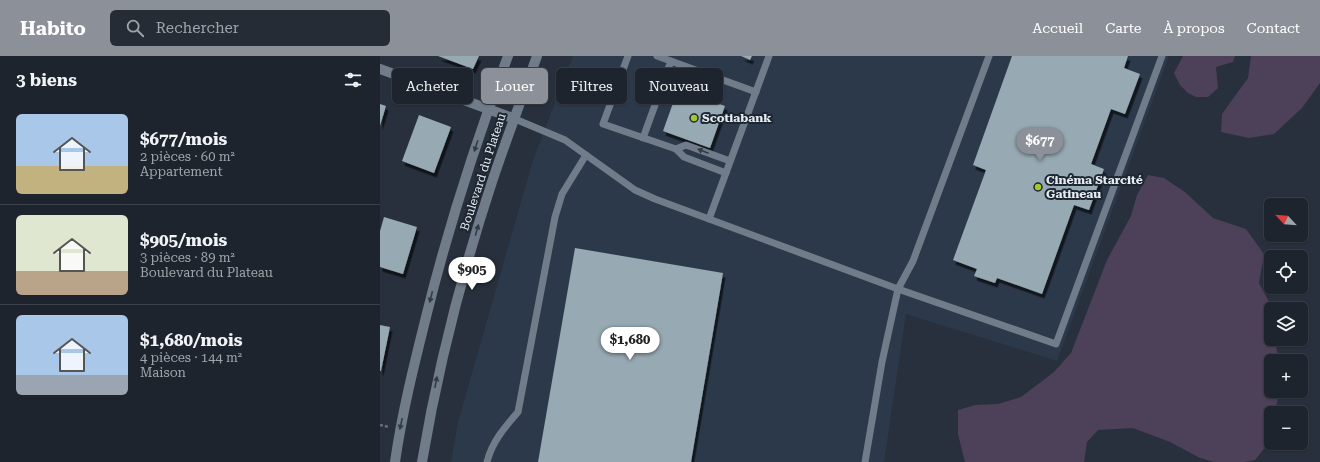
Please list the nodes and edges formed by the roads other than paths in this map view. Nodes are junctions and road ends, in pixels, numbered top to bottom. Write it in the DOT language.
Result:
graph roads {
  1 [pos="508,56"];
  2 [pos="538,56"];
  3 [pos="628,56"];
  4 [pos="657,56"];
  5 [pos="769,56"];
  6 [pos="989,56"];
  7 [pos="1162,56"];
  8 [pos="671,61"];
  9 [pos="380,69"];
  10 [pos="756,92"];
  11 [pos="488,109"];
  12 [pos="515,119"];
  13 [pos="644,138"];
  14 [pos="676,149"];
  15 [pos="586,155"];
  16 [pos="730,161"];
  17 [pos="726,173"];
  18 [pos="709,219"];
  19 [pos="898,289"];
  20 [pos="395,462"];
  21 [pos="422,462"];
  22 [pos="487,462"];
  23 [pos="865,462"];
  1 -- 11 [label="main road, Boulevard du Plateau"];
  2 -- 12 [label="main road, Boulevard du Plateau"];
  3 -- 13 [label="lane"];
  4 -- 8 [label="lane"];
  5 -- 10 [label="lane"];
  6 -- 19 [label="lane"];
  7 -- 19 [label="lane"];
  8 -- 10 [label="lane"];
  8 -- 13 [label="lane"];
  9 -- 11 [label="main road"];
  10 -- 16 [label="lane"];
  11 -- 12 [label="main road"];
  11 -- 20 [label="main road, Boulevard du Plateau, one-way"];
  12 -- 15 [label="lane"];
  21 -- 12 [label="main road, Boulevard du Plateau, one-way"];
  13 -- 14 [label="lane"];
  16 -- 14 [label="lane, one-way"];
  14 -- 17 [label="lane"];
  15 -- 18 [label="lane"];
  15 -- 22 [label="lane"];
  16 -- 17 [label="lane"];
  17 -- 18 [label="lane"];
  18 -- 19 [label="lane"];
  19 -- 23 [label="lane"];
}
